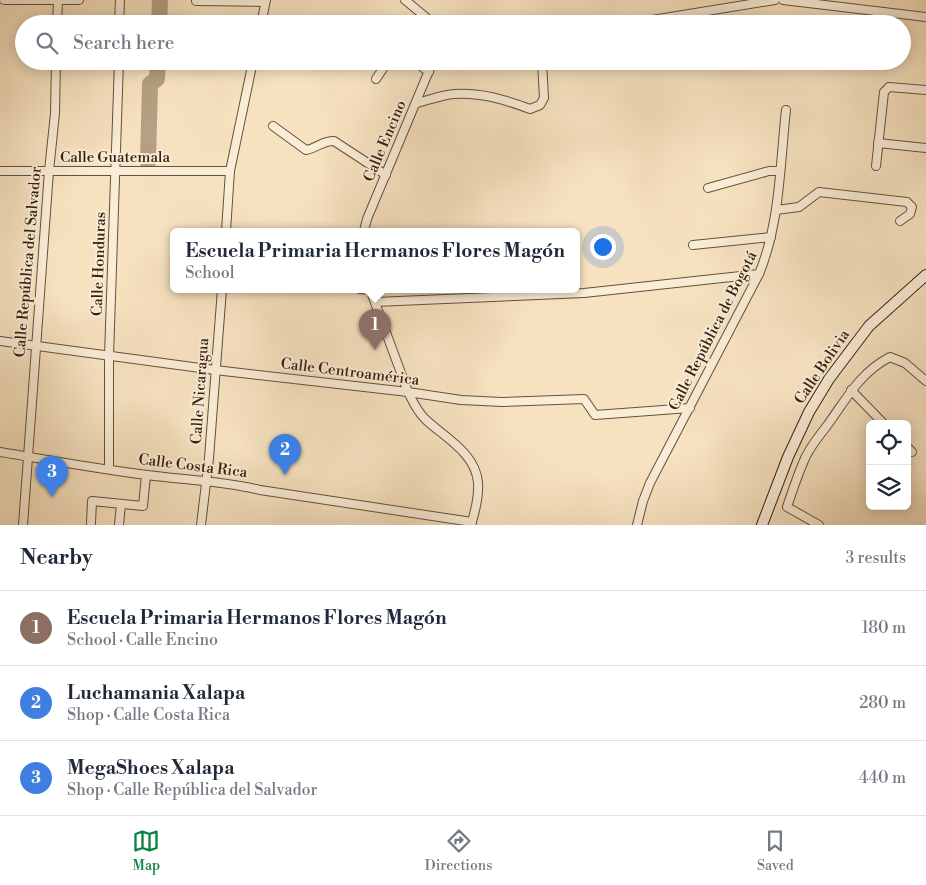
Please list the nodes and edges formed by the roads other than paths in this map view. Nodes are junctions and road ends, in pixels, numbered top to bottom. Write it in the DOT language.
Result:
graph roads {
  1 [pos="4,0"];
  2 [pos="79,0"];
  3 [pos="120,0"];
  4 [pos="404,0"];
  5 [pos="775,0"];
  6 [pos="783,0"];
  7 [pos="58,1"];
  8 [pos="196,1"];
  9 [pos="265,1"];
  10 [pos="57,15"];
  11 [pos="119,15"];
  12 [pos="263,15"];
  13 [pos="423,15"];
  14 [pos="683,15"];
  15 [pos="909,15"];
  16 [pos="911,15"];
  17 [pos="926,17"];
  18 [pos="56,70"];
  19 [pos="119,70"];
  20 [pos="251,70"];
  21 [pos="382,70"];
  22 [pos="426,70"];
  23 [pos="542,70"];
  24 [pos="429,72"];
  25 [pos="376,79"];
  26 [pos="926,90"];
  27 [pos="417,103"];
  28 [pos="786,110"];
  29 [pos="273,126"];
  30 [pos="878,144"];
  31 [pos="926,148"];
  32 [pos="876,166"];
  33 [pos="116,170"];
  34 [pos="0,171"];
  35 [pos="49,171"];
  36 [pos="230,171"];
  37 [pos="780,171"];
  38 [pos="386,175"];
  39 [pos="708,188"];
  40 [pos="776,210"];
  41 [pos="900,221"];
  42 [pos="226,228"];
  43 [pos="365,228"];
  44 [pos="771,237"];
  45 [pos="693,245"];
  46 [pos="760,274"];
  47 [pos="926,274"];
  48 [pos="222,293"];
  49 [pos="372,293"];
  50 [pos="482,293"];
  51 [pos="482,297"];
  52 [pos="375,302"];
  53 [pos="0,342"];
  54 [pos="35,346"];
  55 [pos="109,356"];
  56 [pos="215,370"];
  57 [pos="926,381"];
  58 [pos="851,390"];
  59 [pos="408,392"];
  60 [pos="690,408"];
  61 [pos="880,420"];
  62 [pos="0,452"];
  63 [pos="27,456"];
  64 [pos="788,456"];
  65 [pos="803,462"];
  66 [pos="109,469"];
  67 [pos="146,475"];
  68 [pos="206,480"];
  69 [pos="121,504"];
  70 [pos="90,524"];
  71 [pos="471,524"];
  72 [pos="23,525"];
  73 [pos="119,525"];
  74 [pos="201,525"];
  75 [pos="637,525"];
  76 [pos="762,525"];
  77 [pos="819,525"];
  1 -- 7 [label="street"];
  2 -- 7 [label="street"];
  3 -- 11 [label="street"];
  4 -- 13 [label="street"];
  5 -- 14 [label="street"];
  6 -- 15 [label="street"];
  7 -- 10 [label="street"];
  8 -- 9 [label="street"];
  9 -- 12 [label="street"];
  16 -- 17 [label="street"];
  18 -- 35 [label="street, Calle República del Salvador"];
  19 -- 33 [label="street, Calle Honduras"];
  20 -- 36 [label="street"];
  21 -- 25 [label="street"];
  22 -- 24 [label="street"];
  23 -- 27 [label="street"];
  24 -- 27 [label="street, Calle Encino"];
  26 -- 30 [label="street"];
  27 -- 38 [label="street, Calle Encino"];
  28 -- 37 [label="street, Calle República de Bogotá"];
  29 -- 38 [label="street"];
  30 -- 31 [label="street"];
  30 -- 32 [label="street"];
  33 -- 35 [label="street, Calle Guatemala"];
  33 -- 36 [label="street, Calle Guatemala"];
  33 -- 55 [label="street, Calle Honduras"];
  34 -- 35 [label="street, Calle Guatemala"];
  35 -- 54 [label="street, Calle República del Salvador"];
  36 -- 42 [label="street"];
  37 -- 39 [label="street"];
  37 -- 40 [label="street, Calle República de Bogotá"];
  38 -- 43 [label="street, Calle Encino"];
  40 -- 41 [label="street"];
  40 -- 44 [label="street, Calle República de Bogotá"];
  44 -- 45 [label="street"];
  44 -- 46 [label="street, Calle República de Bogotá"];
  46 -- 51 [label="street"];
  46 -- 60 [label="street, Calle República de Bogotá"];
  47 -- 64 [label="main road, Calle Bolivia"];
  48 -- 56 [label="street, Calle Nicaragua"];
  49 -- 52 [label="street"];
  50 -- 51 [label="street"];
  51 -- 52 [label="street"];
  52 -- 59 [label="street"];
  53 -- 54 [label="street, Calle Centroamérica"];
  54 -- 55 [label="street, Calle Centroamérica"];
  54 -- 63 [label="street, Calle República del Salvador"];
  55 -- 56 [label="street, Calle Centroamérica"];
  55 -- 66 [label="street, Calle Honduras"];
  56 -- 59 [label="street, Calle Centroamérica"];
  56 -- 68 [label="street, Calle Nicaragua"];
  57 -- 58 [label="street"];
  58 -- 61 [label="street"];
  58 -- 65 [label="street"];
  59 -- 60 [label="street, Calle Centroamérica"];
  59 -- 71 [label="street"];
  60 -- 75 [label="street, Calle República de Bogotá"];
  62 -- 63 [label="street, Calle Costa Rica"];
  63 -- 66 [label="street, Calle Costa Rica"];
  63 -- 72 [label="street, Calle República del Salvador"];
  64 -- 65 [label="street"];
  64 -- 76 [label="main road, Calle Bolivia"];
  65 -- 77 [label="street"];
  66 -- 67 [label="street, Calle Costa Rica"];
  67 -- 68 [label="street, Calle Costa Rica"];
  67 -- 69 [label="street"];
  68 -- 71 [label="street, Calle Costa Rica"];
  68 -- 74 [label="street, Calle Nicaragua"];
  69 -- 70 [label="street"];
  69 -- 73 [label="street"];
}
